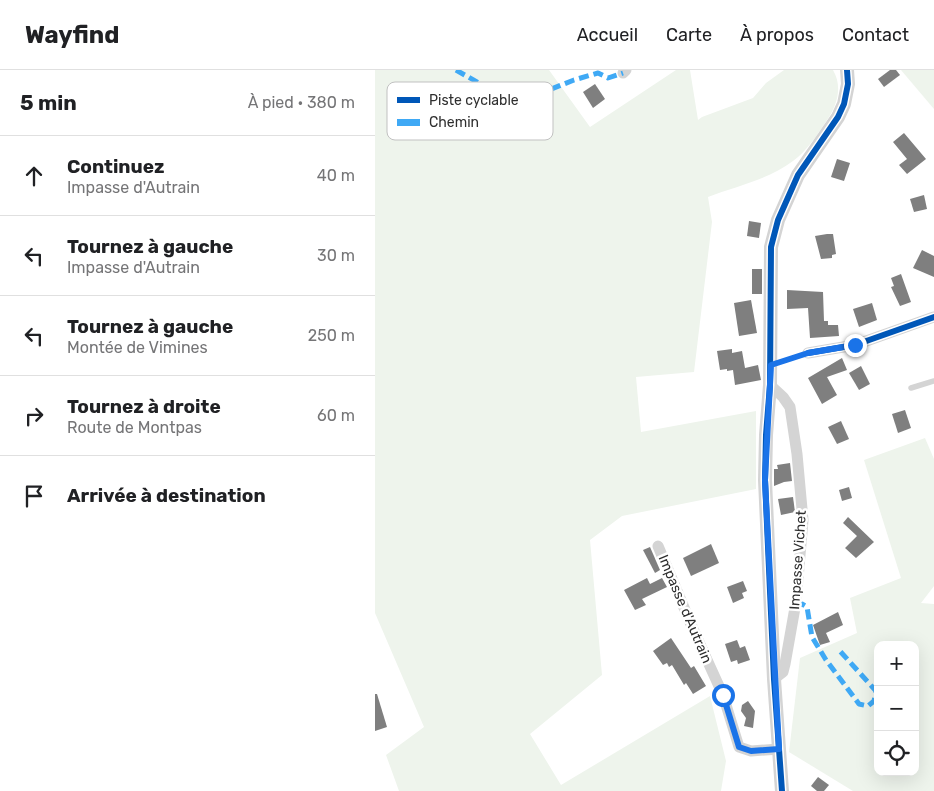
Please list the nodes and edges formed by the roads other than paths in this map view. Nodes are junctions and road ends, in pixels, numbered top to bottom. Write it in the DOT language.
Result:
graph roads {
  1 [pos="846,71"];
  2 [pos="934,317"];
  3 [pos="808,353"];
  4 [pos="934,381"];
  5 [pos="770,385"];
  6 [pos="911,388"];
  7 [pos="658,546"];
  8 [pos="775,679"];
  9 [pos="779,749"];
  10 [pos="782,791"];
  1 -- 5 [label="street"];
  2 -- 3 [label="street"];
  4 -- 6 [label="lane"];
  5 -- 8 [label="street"];
  5 -- 8 [label="street, Impasse Vichet"];
  7 -- 9 [label="street, Impasse d'Autrain"];
  8 -- 9 [label="street"];
  9 -- 10 [label="street"];
}
